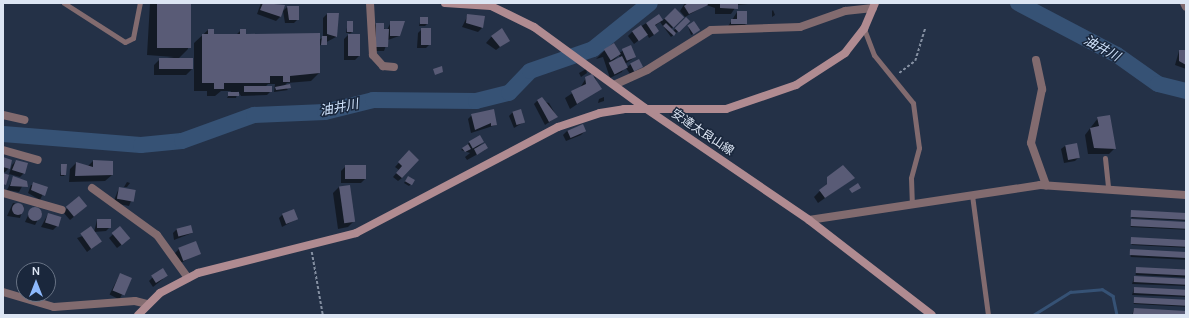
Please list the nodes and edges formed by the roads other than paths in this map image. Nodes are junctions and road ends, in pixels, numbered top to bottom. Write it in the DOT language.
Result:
graph roads {
  1 [pos="64,3"];
  2 [pos="140,3"];
  3 [pos="370,3"];
  4 [pos="445,3"];
  5 [pos="1184,3"];
  6 [pos="874,5"];
  7 [pos="1186,7"];
  8 [pos="864,29"];
  9 [pos="1036,60"];
  10 [pos="394,66"];
  11 [pos="616,84"];
  12 [pos="645,108"];
  13 [pos="3,115"];
  14 [pos="24,120"];
  15 [pos="3,150"];
  16 [pos="1105,158"];
  17 [pos="38,160"];
  18 [pos="1046,185"];
  19 [pos="92,188"];
  20 [pos="1108,189"];
  21 [pos="3,193"];
  22 [pos="972,195"];
  23 [pos="1186,195"];
  24 [pos="912,204"];
  25 [pos="62,210"];
  26 [pos="809,220"];
  27 [pos="188,278"];
  28 [pos="3,292"];
  29 [pos="146,304"];
  30 [pos="138,315"];
  31 [pos="932,315"];
  32 [pos="988,315"];
  1 -- 2 [label="lane"];
  3 -- 10 [label="street"];
  4 -- 11 [label="street, 安達太良山線"];
  5 -- 7 [label="street"];
  6 -- 8 [label="street"];
  6 -- 11 [label="street"];
  8 -- 12 [label="street"];
  8 -- 24 [label="lane"];
  9 -- 18 [label="street"];
  11 -- 12 [label="street, 安達太良山線"];
  12 -- 26 [label="street, 安達太良山線"];
  12 -- 27 [label="street"];
  13 -- 14 [label="street"];
  15 -- 17 [label="street"];
  16 -- 20 [label="lane"];
  18 -- 20 [label="street"];
  18 -- 22 [label="street"];
  19 -- 27 [label="street"];
  20 -- 23 [label="street"];
  21 -- 25 [label="street"];
  22 -- 24 [label="street"];
  22 -- 32 [label="lane"];
  24 -- 26 [label="street"];
  26 -- 31 [label="street, 安達太良山線"];
  27 -- 29 [label="street"];
  28 -- 29 [label="street"];
  29 -- 30 [label="street"];
}
